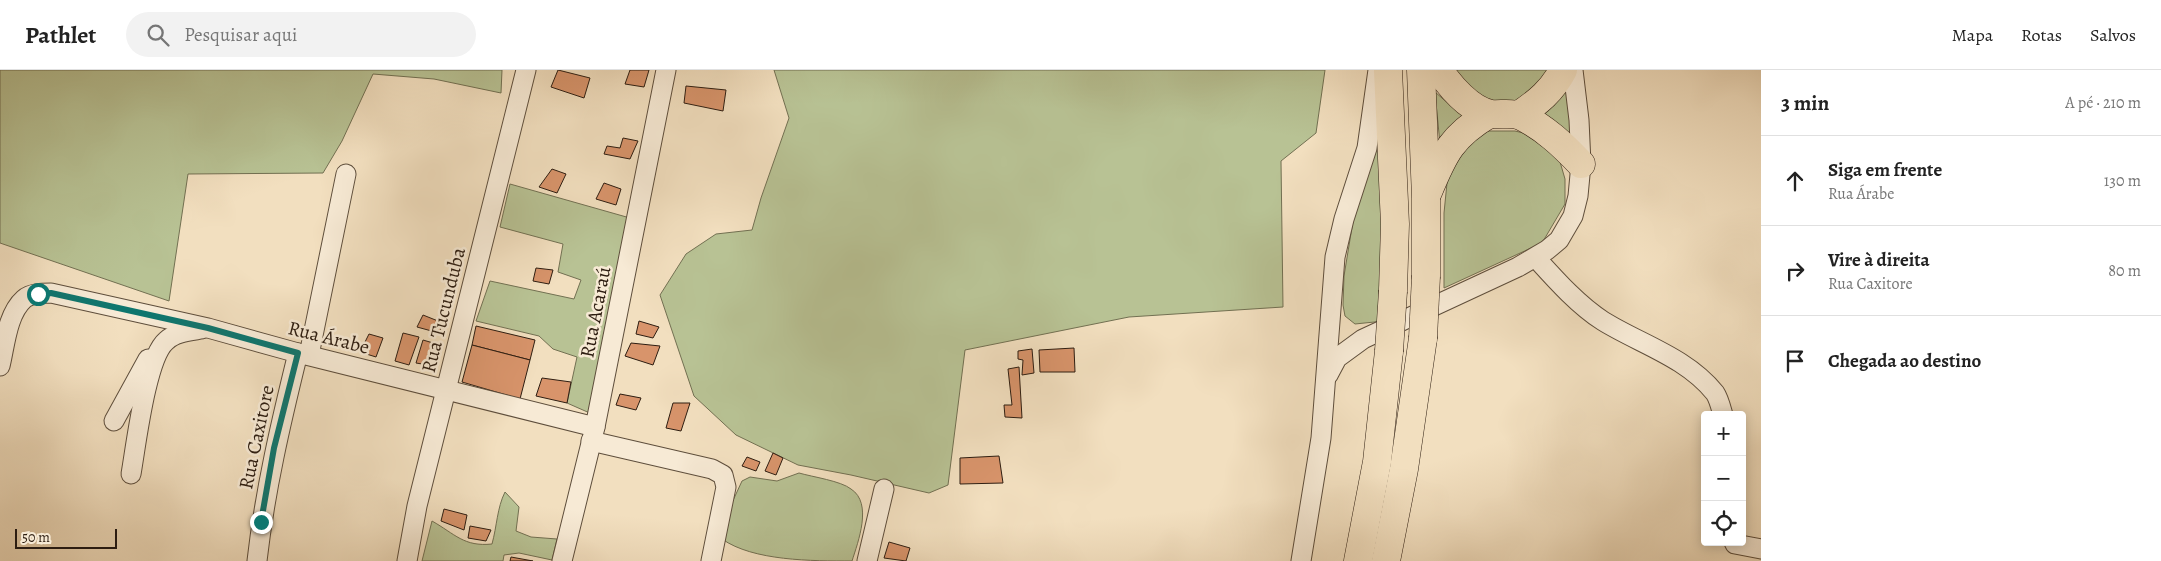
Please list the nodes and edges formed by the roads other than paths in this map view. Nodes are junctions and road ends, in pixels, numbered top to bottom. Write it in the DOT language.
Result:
graph roads {
  1 [pos="526,70"];
  2 [pos="666,70"];
  3 [pos="1378,70"];
  4 [pos="1388,70"];
  5 [pos="1420,70"];
  6 [pos="1439,70"];
  7 [pos="1562,70"];
  8 [pos="1573,70"];
  9 [pos="1489,114"];
  10 [pos="1519,115"];
  11 [pos="1581,164"];
  12 [pos="346,174"];
  13 [pos="1426,198"];
  14 [pos="1536,258"];
  15 [pos="1331,319"];
  16 [pos="208,328"];
  17 [pos="1363,339"];
  18 [pos="161,346"];
  19 [pos="304,354"];
  20 [pos="0,366"];
  21 [pos="1326,378"];
  22 [pos="446,390"];
  23 [pos="1722,411"];
  24 [pos="114,421"];
  25 [pos="593,434"];
  26 [pos="131,474"];
  27 [pos="884,489"];
  28 [pos="1745,546"];
  29 [pos="1761,549"];
  30 [pos="257,561"];
  31 [pos="407,561"];
  32 [pos="562,561"];
  33 [pos="711,561"];
  34 [pos="867,561"];
  35 [pos="1301,561"];
  36 [pos="1358,561"];
  37 [pos="1386,561"];
  1 -- 22 [label="street, Rua Tucunduba"];
  2 -- 25 [label="street, Rua Acaraú"];
  3 -- 15 [label="street"];
  4 -- 36 [label="highway, bridge"];
  5 -- 13 [label="highway"];
  6 -- 9 [label="highway"];
  7 -- 10 [label="highway"];
  8 -- 11 [label="street"];
  9 -- 10 [label="highway"];
  9 -- 13 [label="highway"];
  10 -- 11 [label="highway"];
  11 -- 14 [label="street"];
  12 -- 19 [label="street, Rua Caxitore"];
  13 -- 37 [label="highway, bridge"];
  14 -- 17 [label="street"];
  14 -- 23 [label="street"];
  15 -- 17 [label="street"];
  15 -- 21 [label="street"];
  16 -- 18 [label="street"];
  16 -- 19 [label="street, Rua Árabe"];
  16 -- 20 [label="street, Rua Árabe"];
  17 -- 21 [label="street"];
  18 -- 24 [label="street"];
  18 -- 26 [label="street"];
  19 -- 22 [label="street, Rua Árabe"];
  19 -- 30 [label="street, Rua Caxitore"];
  21 -- 35 [label="street"];
  22 -- 25 [label="street, Rua Árabe"];
  22 -- 31 [label="street, Rua Tucunduba"];
  25 -- 32 [label="street, Rua Acaraú"];
  25 -- 33 [label="street, Rua Árabe"];
  27 -- 34 [label="street"];
  28 -- 29 [label="street"];
}
